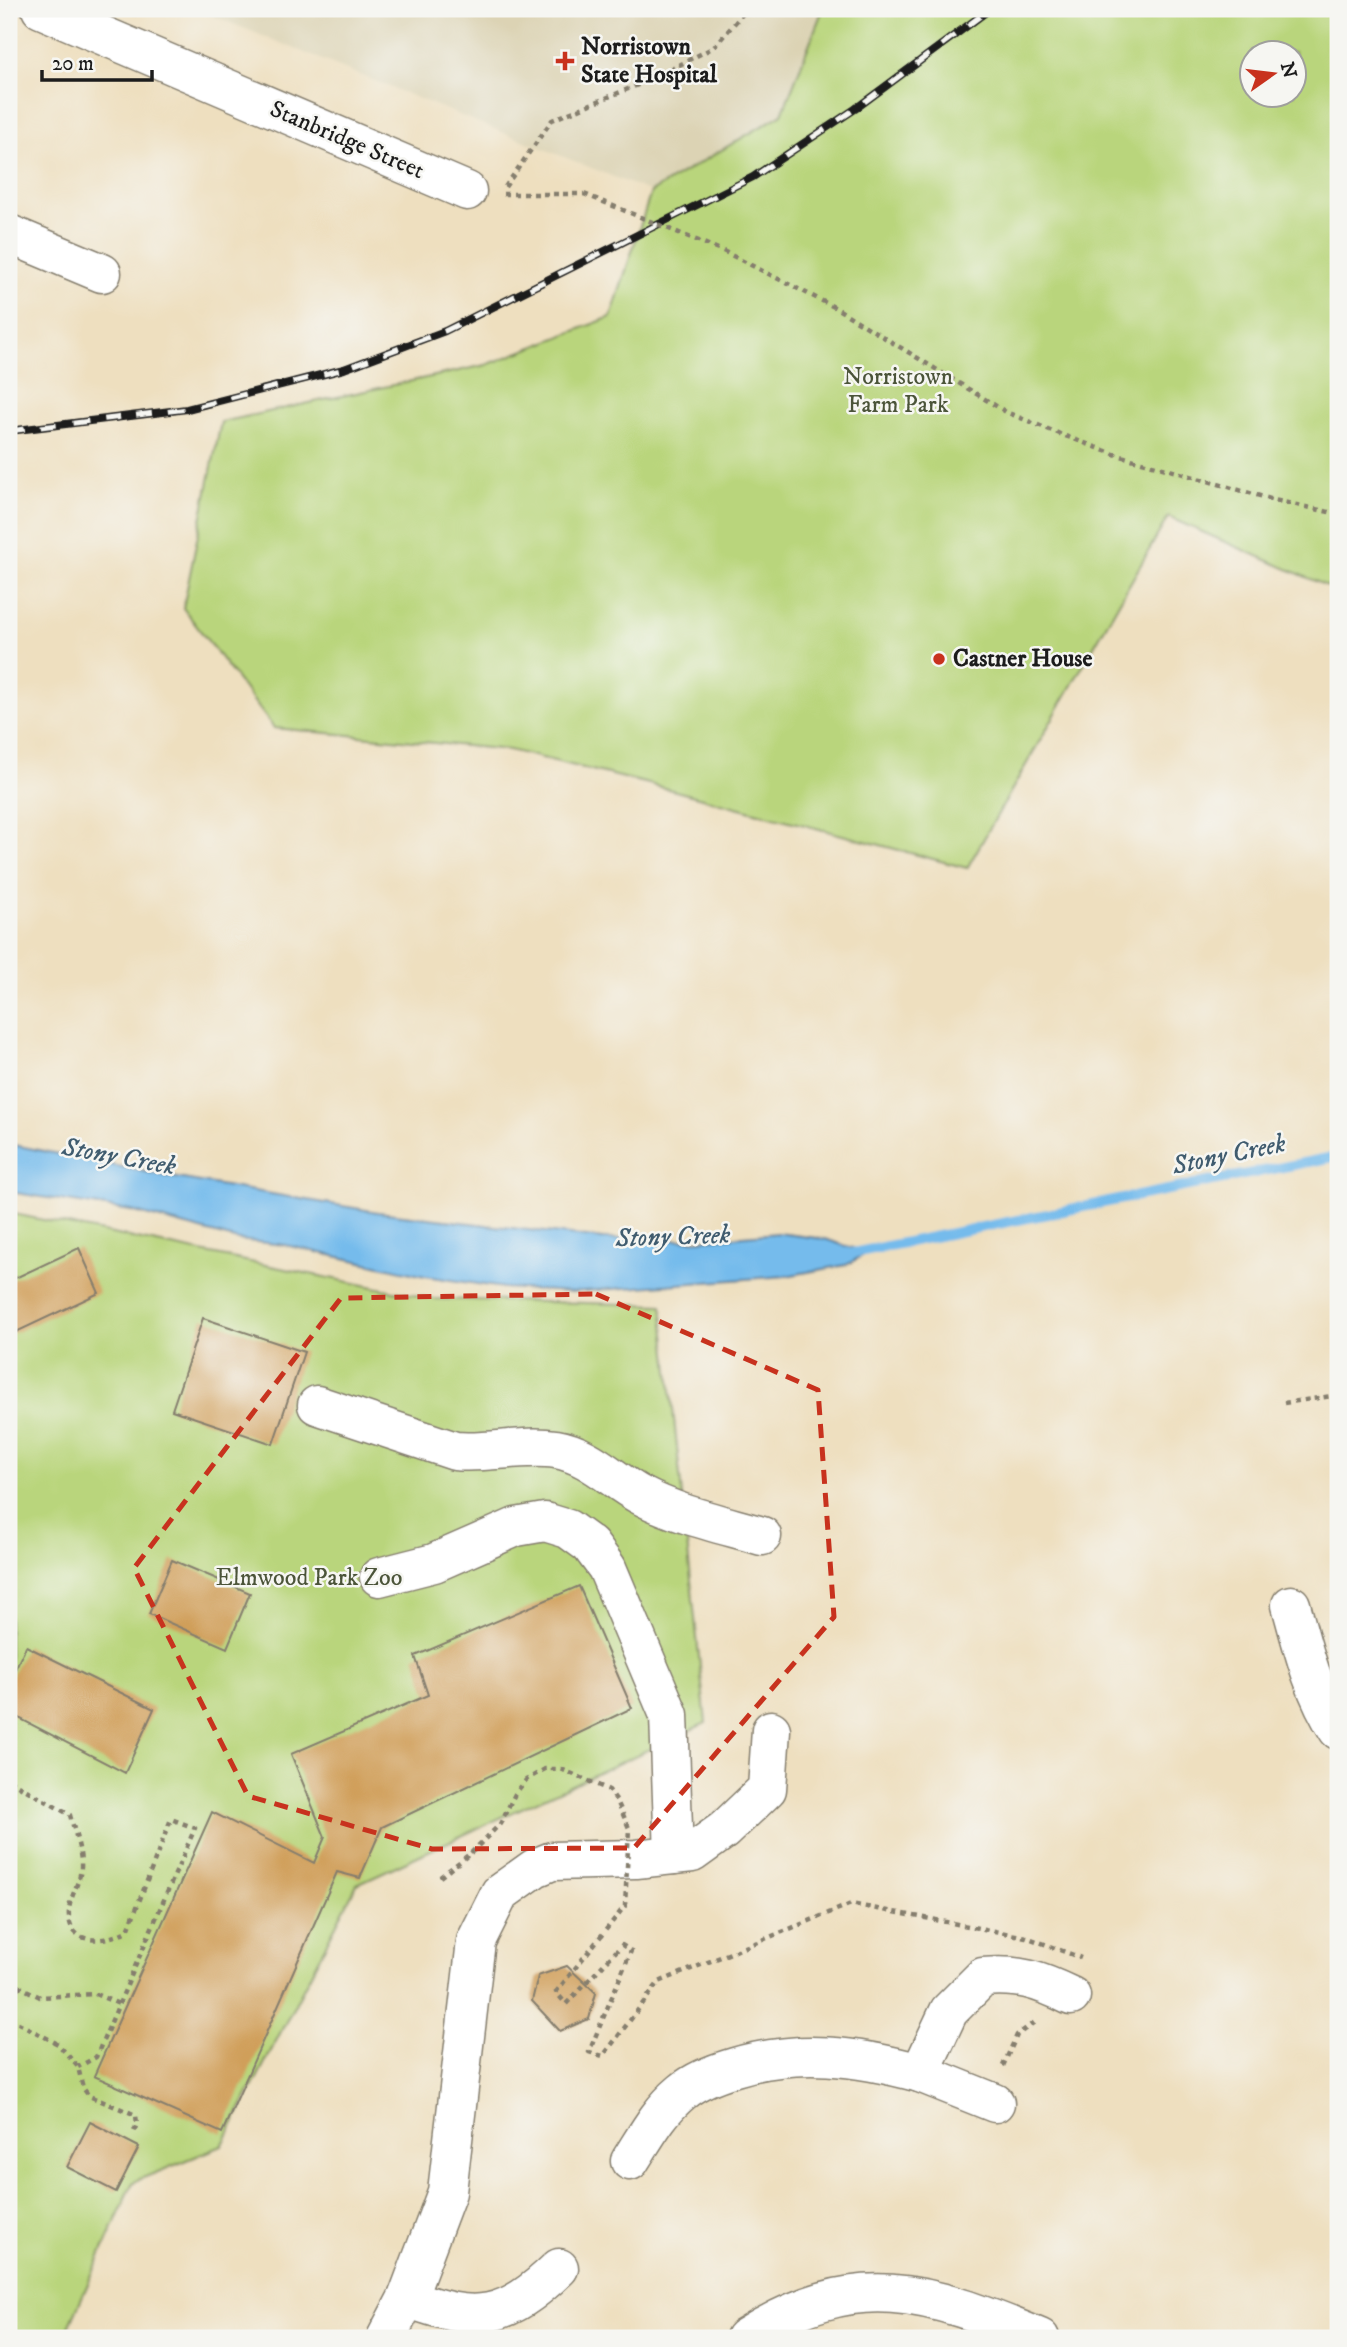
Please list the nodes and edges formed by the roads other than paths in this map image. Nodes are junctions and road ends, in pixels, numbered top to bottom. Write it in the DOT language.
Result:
graph roads {
  1 [pos="41,9"];
  2 [pos="484,192"];
  3 [pos="9,234"];
  4 [pos="102,273"];
  5 [pos="317,1405"];
  6 [pos="762,1536"];
  7 [pos="379,1577"];
  8 [pos="1291,1605"];
  9 [pos="771,1730"];
  10 [pos="1338,1730"];
  11 [pos="674,1855"];
  12 [pos="1071,1996"];
  13 [pos="920,2073"];
  14 [pos="995,2103"];
  15 [pos="631,2161"];
  16 [pos="559,2268"];
  17 [pos="407,2298"];
  18 [pos="386,2338"];
  19 [pos="745,2338"];
  20 [pos="1040,2338"];
  1 -- 2 [label="street, Stanbridge Street"];
  3 -- 4 [label="street"];
  5 -- 6 [label="street"];
  7 -- 11 [label="street"];
  8 -- 10 [label="street"];
  9 -- 11 [label="street"];
  11 -- 17 [label="street"];
  12 -- 13 [label="street"];
  13 -- 14 [label="street"];
  13 -- 15 [label="street"];
  16 -- 17 [label="street"];
  17 -- 18 [label="street"];
  19 -- 20 [label="street"];
}
